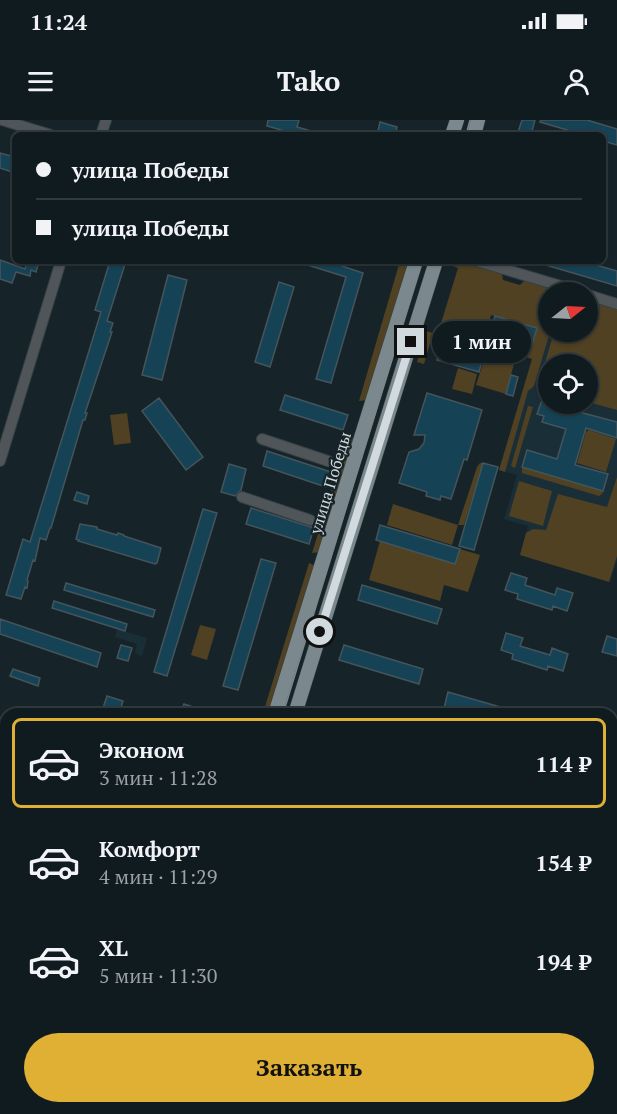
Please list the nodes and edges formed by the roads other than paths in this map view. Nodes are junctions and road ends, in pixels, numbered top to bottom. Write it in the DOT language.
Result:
graph roads {
  1 [pos="2,120"];
  2 [pos="41,132"];
  3 [pos="60,264"];
  4 [pos="415,264"];
  5 [pos="435,264"];
  6 [pos="487,264"];
  7 [pos="547,282"];
  8 [pos="598,298"];
  9 [pos="617,304"];
  10 [pos="262,439"];
  11 [pos="0,461"];
  12 [pos="328,461"];
  13 [pos="242,497"];
  14 [pos="310,520"];
  15 [pos="277,708"];
  16 [pos="297,708"];
  1 -- 2 [label="street"];
  3 -- 11 [label="street"];
  4 -- 15 [label="main road, улица Победы"];
  5 -- 16 [label="main road"];
  6 -- 7 [label="street"];
  8 -- 9 [label="street"];
  10 -- 12 [label="street"];
  13 -- 14 [label="street"];
}
